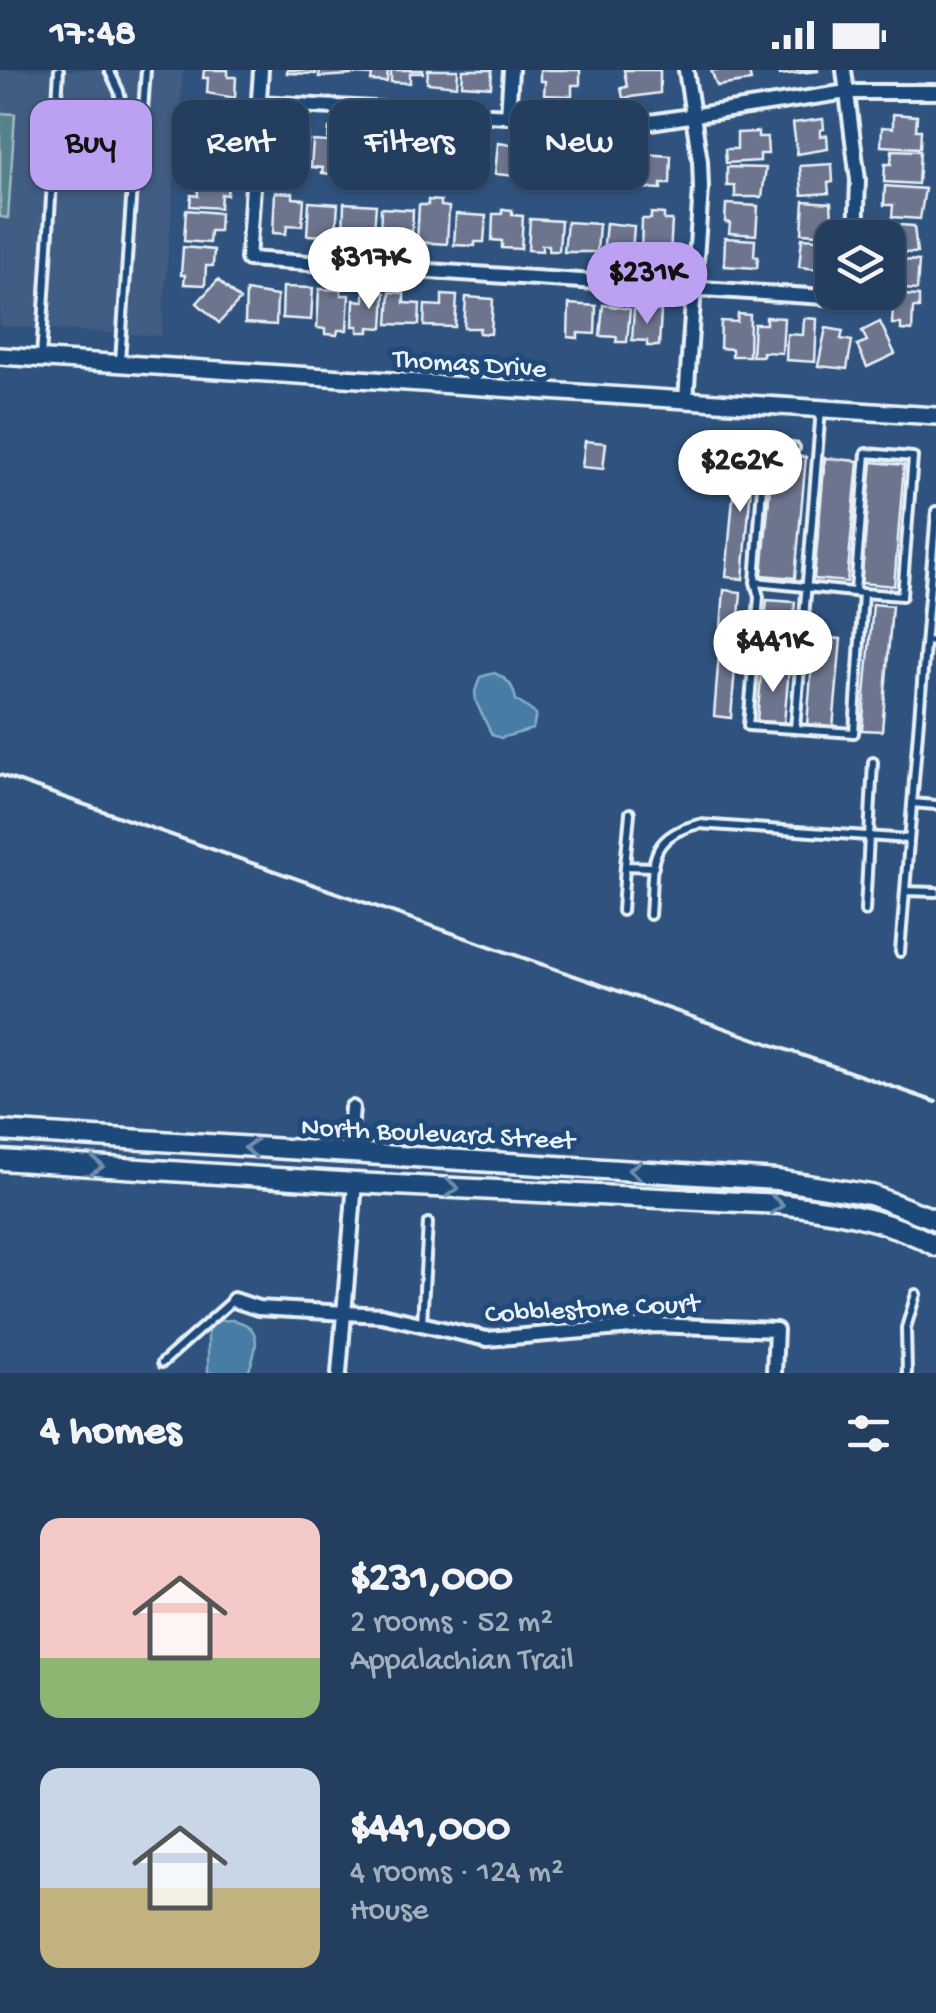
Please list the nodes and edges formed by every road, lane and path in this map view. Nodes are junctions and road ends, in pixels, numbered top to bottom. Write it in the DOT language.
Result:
graph roads {
  1 [pos="60,70"];
  2 [pos="109,70"];
  3 [pos="146,70"];
  4 [pos="261,70"];
  5 [pos="510,70"];
  6 [pos="686,70"];
  7 [pos="844,70"];
  8 [pos="848,92"];
  9 [pos="936,92"];
  10 [pos="122,100"];
  11 [pos="144,100"];
  12 [pos="258,100"];
  13 [pos="309,106"];
  14 [pos="508,116"];
  15 [pos="694,118"];
  16 [pos="132,190"];
  17 [pos="252,190"];
  18 [pos="857,220"];
  19 [pos="694,288"];
  20 [pos="815,294"];
  21 [pos="0,356"];
  22 [pos="41,360"];
  23 [pos="120,365"];
  24 [pos="686,400"];
  25 [pos="821,408"];
  26 [pos="936,416"];
  27 [pos="796,448"];
  28 [pos="936,511"];
  29 [pos="936,520"];
  30 [pos="755,582"];
  31 [pos="807,588"];
  32 [pos="859,592"];
  33 [pos="926,642"];
  34 [pos="936,642"];
  35 [pos="795,729"];
  36 [pos="873,762"];
  37 [pos="912,804"];
  38 [pos="936,805"];
  39 [pos="630,813"];
  40 [pos="868,836"];
  41 [pos="909,839"];
  42 [pos="625,866"];
  43 [pos="654,867"];
  44 [pos="905,891"];
  45 [pos="936,892"];
  46 [pos="865,910"];
  47 [pos="622,911"];
  48 [pos="650,915"];
  49 [pos="900,952"];
  50 [pos="352,1108"];
  51 [pos="0,1131"];
  52 [pos="348,1153"];
  53 [pos="0,1160"];
  54 [pos="355,1183"];
  55 [pos="936,1220"];
  56 [pos="428,1223"];
  57 [pos="936,1246"];
  58 [pos="916,1294"];
  59 [pos="234,1300"];
  60 [pos="342,1314"];
  61 [pos="422,1323"];
  62 [pos="162,1363"];
  63 [pos="339,1373"];
  64 [pos="774,1373"];
  65 [pos="907,1373"];
  1 -- 22 [label="lane"];
  2 -- 10 [label="lane"];
  3 -- 11 [label="lane"];
  4 -- 12 [label="street"];
  5 -- 14 [label="street"];
  6 -- 15 [label="street"];
  7 -- 8 [label="street"];
  8 -- 9 [label="street"];
  8 -- 15 [label="street"];
  8 -- 18 [label="street"];
  13 -- 14 [label="street"];
  14 -- 15 [label="street"];
  15 -- 19 [label="street"];
  16 -- 23 [label="lane"];
  17 -- 19 [label="street"];
  19 -- 20 [label="street"];
  19 -- 24 [label="street"];
  21 -- 22 [label="street, Thomas Drive"];
  22 -- 23 [label="street, Thomas Drive"];
  23 -- 24 [label="street, Thomas Drive"];
  24 -- 25 [label="street, Thomas Drive"];
  25 -- 26 [label="street, Thomas Drive"];
  25 -- 31 [label="lane"];
  27 -- 30 [label="lane"];
  28 -- 29 [label="lane"];
  29 -- 33 [label="lane"];
  30 -- 31 [label="lane"];
  30 -- 35 [label="lane"];
  31 -- 32 [label="lane"];
  31 -- 35 [label="lane"];
  32 -- 32 [label="lane"];
  32 -- 35 [label="lane"];
  33 -- 34 [label="lane"];
  33 -- 37 [label="lane"];
  36 -- 40 [label="lane"];
  37 -- 38 [label="lane"];
  37 -- 41 [label="lane"];
  39 -- 42 [label="lane"];
  40 -- 41 [label="lane"];
  40 -- 43 [label="lane"];
  40 -- 46 [label="lane"];
  41 -- 44 [label="lane"];
  42 -- 43 [label="lane"];
  42 -- 47 [label="lane"];
  43 -- 48 [label="lane"];
  44 -- 45 [label="lane"];
  44 -- 49 [label="lane"];
  50 -- 52 [label="street"];
  52 -- 51 [label="main road, North Boulevard Street, one-way"];
  52 -- 54 [label="main road"];
  55 -- 52 [label="main road, North Boulevard Street, one-way"];
  53 -- 54 [label="main road, North Boulevard Street, one-way"];
  54 -- 57 [label="main road, North Boulevard Street, one-way"];
  54 -- 60 [label="street"];
  56 -- 61 [label="lane"];
  58 -- 65 [label="lane"];
  59 -- 60 [label="street, Cobblestone Court"];
  59 -- 62 [label="lane"];
  60 -- 61 [label="street, Cobblestone Court"];
  60 -- 63 [label="street"];
  61 -- 64 [label="street, Cobblestone Court"];
}
